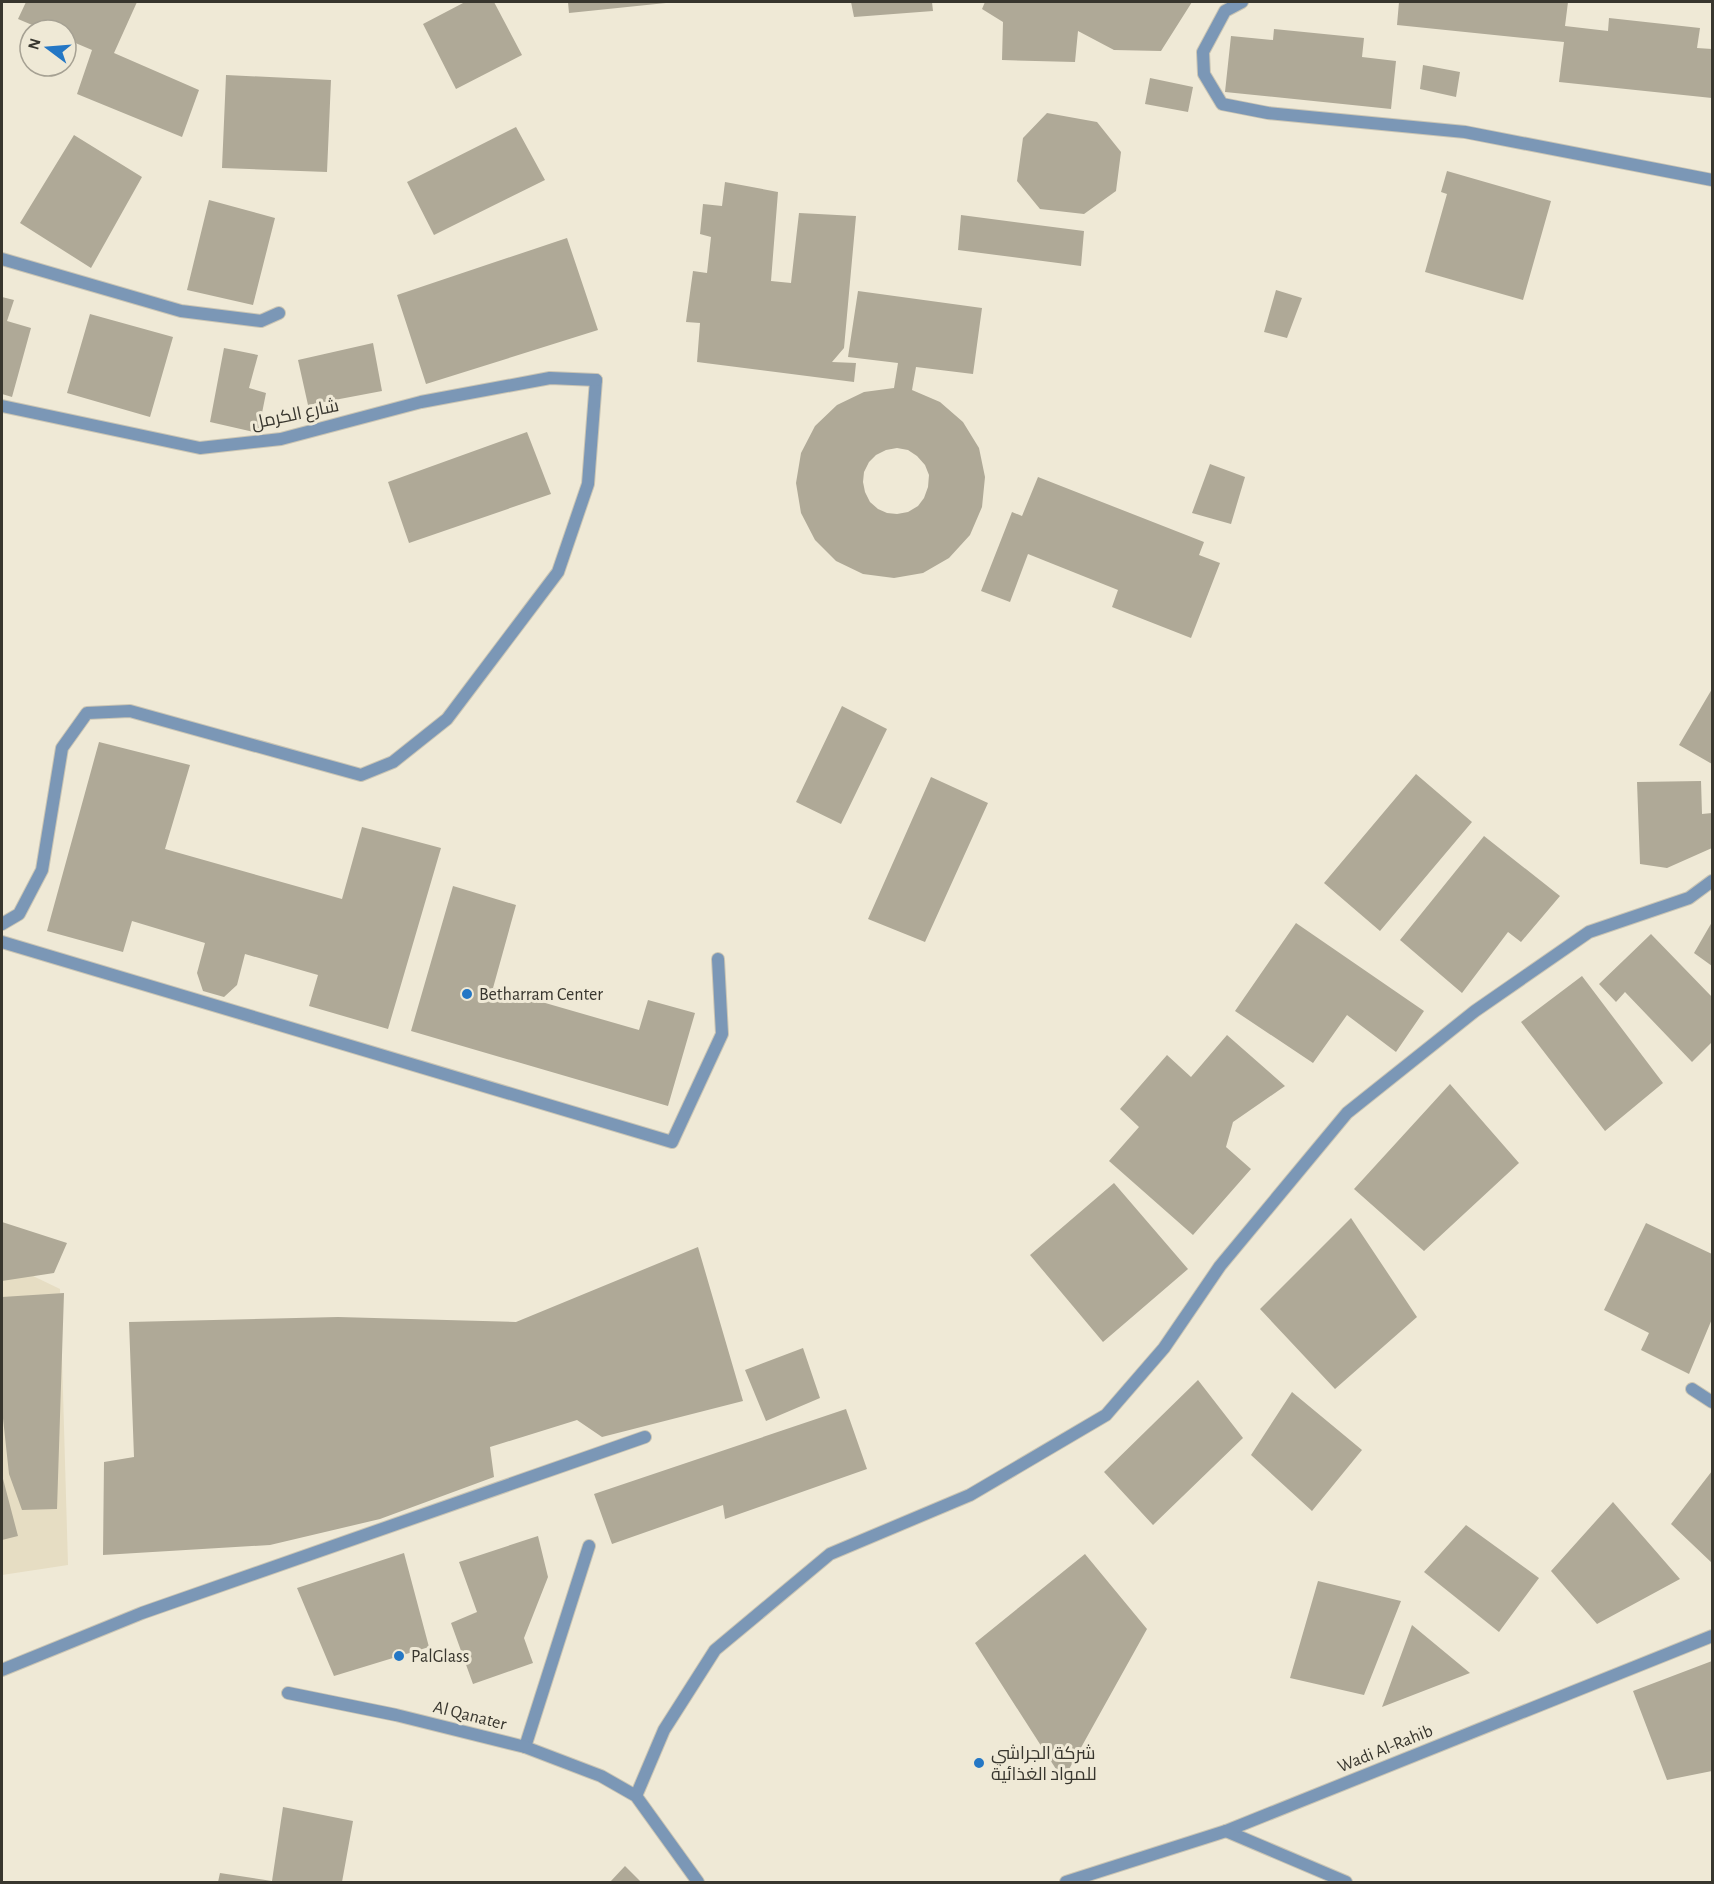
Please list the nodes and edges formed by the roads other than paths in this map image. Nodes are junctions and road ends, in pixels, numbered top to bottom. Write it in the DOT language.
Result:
graph roads {
  1 [pos="1242,2"];
  2 [pos="1713,180"];
  3 [pos="2,258"];
  4 [pos="279,313"];
  5 [pos="2,406"];
  6 [pos="1713,881"];
  7 [pos="2,924"];
  8 [pos="2,942"];
  9 [pos="718,959"];
  10 [pos="1692,1389"];
  11 [pos="1713,1402"];
  12 [pos="645,1437"];
  13 [pos="590,1546"];
  14 [pos="1713,1635"];
  15 [pos="2,1670"];
  16 [pos="288,1693"];
  17 [pos="525,1747"];
  18 [pos="636,1796"];
  19 [pos="1226,1831"];
  20 [pos="698,1882"];
  21 [pos="1066,1882"];
  22 [pos="1346,1882"];
  1 -- 2 [label="street"];
  3 -- 4 [label="street"];
  5 -- 7 [label="street, شارع الكرمل"];
  6 -- 18 [label="street"];
  8 -- 9 [label="street"];
  10 -- 11 [label="street"];
  12 -- 15 [label="street"];
  13 -- 17 [label="street"];
  14 -- 19 [label="street, Wadi Al-Rahib"];
  16 -- 17 [label="street, Al Qanater"];
  17 -- 18 [label="street, Al Qanater"];
  18 -- 20 [label="street"];
  19 -- 21 [label="street, Wadi Al-Rahib"];
  19 -- 22 [label="street"];
}
